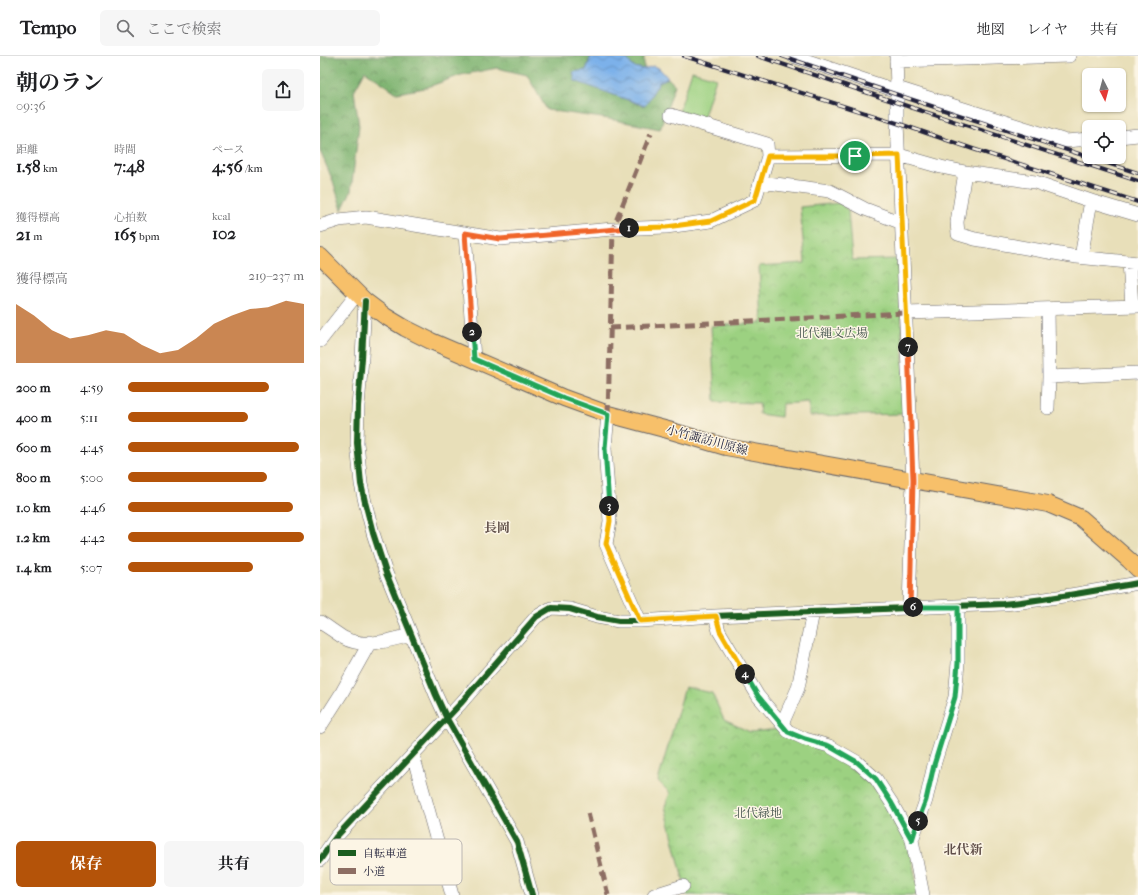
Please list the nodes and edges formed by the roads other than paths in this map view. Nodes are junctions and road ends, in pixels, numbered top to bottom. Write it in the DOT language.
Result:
graph roads {
  1 [pos="793,56"];
  2 [pos="1069,56"];
  3 [pos="896,58"];
  4 [pos="897,90"];
  5 [pos="671,115"];
  6 [pos="1138,135"];
  7 [pos="1126,136"];
  8 [pos="1082,140"];
  9 [pos="899,155"];
  10 [pos="768,156"];
  11 [pos="965,172"];
  12 [pos="760,182"];
  13 [pos="1091,201"];
  14 [pos="1138,215"];
  15 [pos="902,223"];
  16 [pos="320,226"];
  17 [pos="465,233"];
  18 [pos="320,256"];
  19 [pos="1081,257"];
  20 [pos="1133,263"];
  21 [pos="361,297"];
  22 [pos="1135,306"];
  23 [pos="1048,309"];
  24 [pos="906,313"];
  25 [pos="320,341"];
  26 [pos="474,359"];
  27 [pos="1138,373"];
  28 [pos="1049,377"];
  29 [pos="1048,408"];
  30 [pos="608,414"];
  31 [pos="913,480"];
  32 [pos="1138,569"];
  33 [pos="1138,583"];
  34 [pos="958,607"];
  35 [pos="910,608"];
  36 [pos="814,612"];
  37 [pos="716,616"];
  38 [pos="640,621"];
  39 [pos="320,622"];
  40 [pos="411,635"];
  41 [pos="370,642"];
  42 [pos="447,719"];
  43 [pos="782,724"];
  44 [pos="320,726"];
  45 [pos="413,755"];
  46 [pos="335,839"];
  47 [pos="436,839"];
  48 [pos="912,840"];
  49 [pos="330,846"];
  50 [pos="320,860"];
  51 [pos="449,885"];
  52 [pos="683,886"];
  53 [pos="452,895"];
  54 [pos="532,895"];
  55 [pos="654,895"];
  56 [pos="923,895"];
  1 -- 4 [label="street"];
  2 -- 3 [label="street"];
  3 -- 4 [label="street"];
  4 -- 8 [label="street"];
  4 -- 9 [label="street"];
  5 -- 10 [label="street"];
  6 -- 7 [label="street"];
  9 -- 10 [label="street"];
  9 -- 11 [label="street"];
  9 -- 15 [label="street"];
  10 -- 12 [label="street"];
  11 -- 13 [label="street"];
  11 -- 19 [label="street"];
  12 -- 15 [label="street"];
  12 -- 17 [label="street"];
  13 -- 14 [label="street"];
  13 -- 19 [label="street"];
  15 -- 24 [label="street"];
  16 -- 17 [label="street"];
  17 -- 26 [label="street"];
  18 -- 21 [label="main road, 小竹諏訪川原線"];
  19 -- 20 [label="street"];
  20 -- 22 [label="street"];
  21 -- 25 [label="street"];
  21 -- 26 [label="main road, 小竹諏訪川原線"];
  21 -- 40 [label="street"];
  22 -- 23 [label="street"];
  23 -- 24 [label="street"];
  23 -- 28 [label="street"];
  24 -- 31 [label="street"];
  26 -- 30 [label="main road, 小竹諏訪川原線"];
  27 -- 28 [label="street"];
  28 -- 29 [label="street"];
  30 -- 31 [label="main road, 小竹諏訪川原線"];
  30 -- 38 [label="street"];
  31 -- 32 [label="main road, 小竹諏訪川原線"];
  31 -- 35 [label="street"];
  33 -- 34 [label="street"];
  34 -- 35 [label="street"];
  34 -- 48 [label="street"];
  35 -- 36 [label="street"];
  36 -- 37 [label="street"];
  36 -- 43 [label="street"];
  37 -- 38 [label="street"];
  37 -- 43 [label="street"];
  38 -- 42 [label="street"];
  39 -- 41 [label="street"];
  40 -- 41 [label="street"];
  40 -- 42 [label="street"];
  41 -- 44 [label="street"];
  42 -- 45 [label="street"];
  42 -- 54 [label="street"];
  43 -- 48 [label="street"];
  45 -- 46 [label="street"];
  45 -- 47 [label="street"];
  48 -- 56 [label="street"];
  49 -- 50 [label="street"];
  51 -- 53 [label="street"];
  52 -- 55 [label="street"];
}
